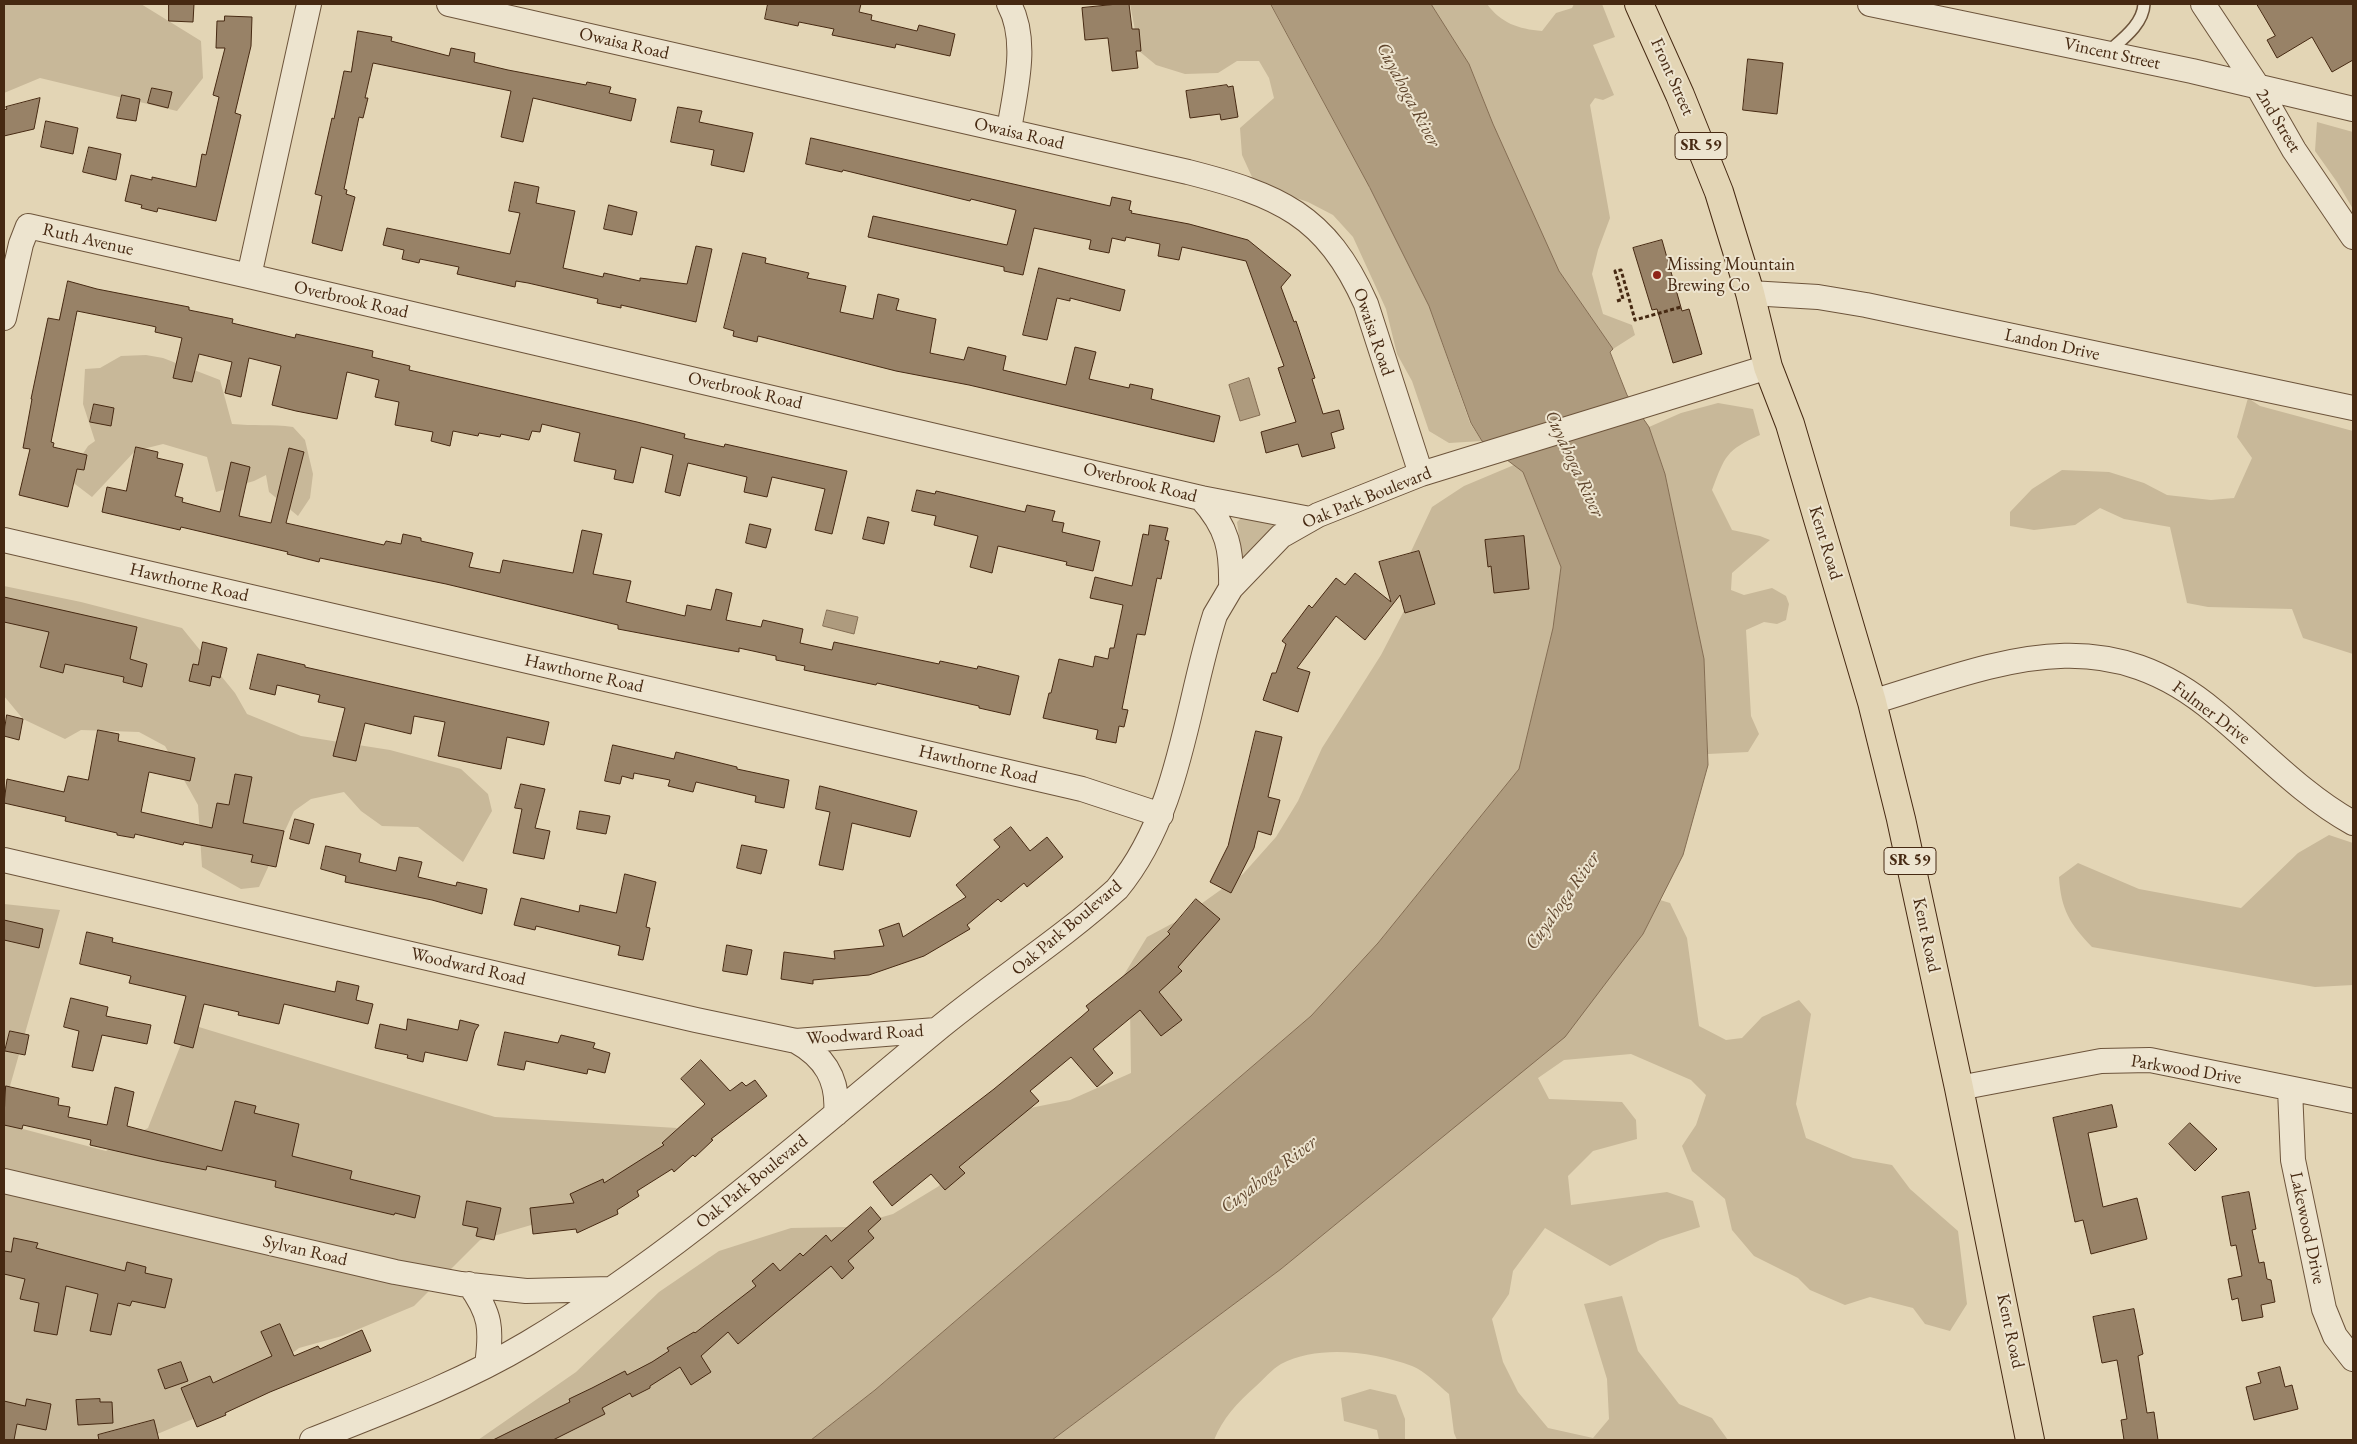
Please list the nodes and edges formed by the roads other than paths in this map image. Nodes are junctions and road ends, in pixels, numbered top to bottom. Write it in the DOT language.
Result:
graph roads {
  1 [pos="310,4"];
  2 [pos="448,4"];
  3 [pos="1009,4"];
  4 [pos="1639,4"];
  5 [pos="1870,4"];
  6 [pos="2144,4"];
  7 [pos="2203,4"];
  8 [pos="2107,54"];
  9 [pos="2258,87"];
  10 [pos="2353,109"];
  11 [pos="1009,130"];
  12 [pos="2353,237"];
  13 [pos="181,262"];
  14 [pos="249,276"];
  15 [pos="1750,293"];
  16 [pos="4,318"];
  17 [pos="1768,367"];
  18 [pos="2353,408"];
  19 [pos="1421,474"];
  20 [pos="1201,498"];
  21 [pos="1310,519"];
  22 [pos="4,540"];
  23 [pos="1231,588"];
  24 [pos="1872,702"];
  25 [pos="1161,816"];
  26 [pos="2353,822"];
  27 [pos="4,860"];
  28 [pos="936,1030"];
  29 [pos="796,1040"];
  30 [pos="1960,1088"];
  31 [pos="2290,1089"];
  32 [pos="2353,1101"];
  33 [pos="836,1114"];
  34 [pos="4,1181"];
  35 [pos="469,1284"];
  36 [pos="611,1289"];
  37 [pos="2353,1359"];
  38 [pos="487,1366"];
  39 [pos="312,1440"];
  40 [pos="2030,1440"];
  1 -- 14 [label="street"];
  2 -- 11 [label="street, Owaisa Road"];
  3 -- 11 [label="street"];
  4 -- 15 [label="main road, Front Street / SR 59"];
  5 -- 8 [label="street, Vincent Street"];
  6 -- 8 [label="lane"];
  7 -- 9 [label="street, 2nd Street"];
  8 -- 9 [label="street, Vincent Street"];
  9 -- 10 [label="street, Vincent Street"];
  9 -- 12 [label="street, 2nd Street"];
  11 -- 19 [label="street, Owaisa Road"];
  13 -- 14 [label="street, Overbrook Road"];
  13 -- 16 [label="street, Ruth Avenue"];
  14 -- 20 [label="street, Overbrook Road"];
  15 -- 17 [label="main road, Kent Road / SR 59"];
  15 -- 18 [label="street, Landon Drive"];
  17 -- 19 [label="street, Oak Park Boulevard"];
  17 -- 24 [label="main road, Kent Road / SR 59"];
  19 -- 21 [label="street, Oak Park Boulevard"];
  20 -- 21 [label="street, Overbrook Road"];
  20 -- 23 [label="street"];
  21 -- 23 [label="street, Oak Park Boulevard"];
  22 -- 25 [label="street, Hawthorne Road"];
  23 -- 25 [label="street, Oak Park Boulevard"];
  24 -- 26 [label="street, Fulmer Drive"];
  24 -- 30 [label="main road, Kent Road / SR 59"];
  25 -- 28 [label="street, Oak Park Boulevard"];
  27 -- 29 [label="street, Woodward Road"];
  28 -- 29 [label="street, Woodward Road"];
  28 -- 33 [label="street, Oak Park Boulevard"];
  29 -- 33 [label="street"];
  30 -- 31 [label="street, Parkwood Drive"];
  30 -- 40 [label="main road, Kent Road / SR 59"];
  31 -- 32 [label="street, Parkwood Drive"];
  31 -- 37 [label="street, Lakewood Drive"];
  33 -- 36 [label="street, Oak Park Boulevard"];
  34 -- 35 [label="street, Sylvan Road"];
  35 -- 36 [label="street, Sylvan Road"];
  35 -- 38 [label="street"];
  36 -- 38 [label="street, Oak Park Boulevard"];
  38 -- 39 [label="street, Oak Park Boulevard"];
}
